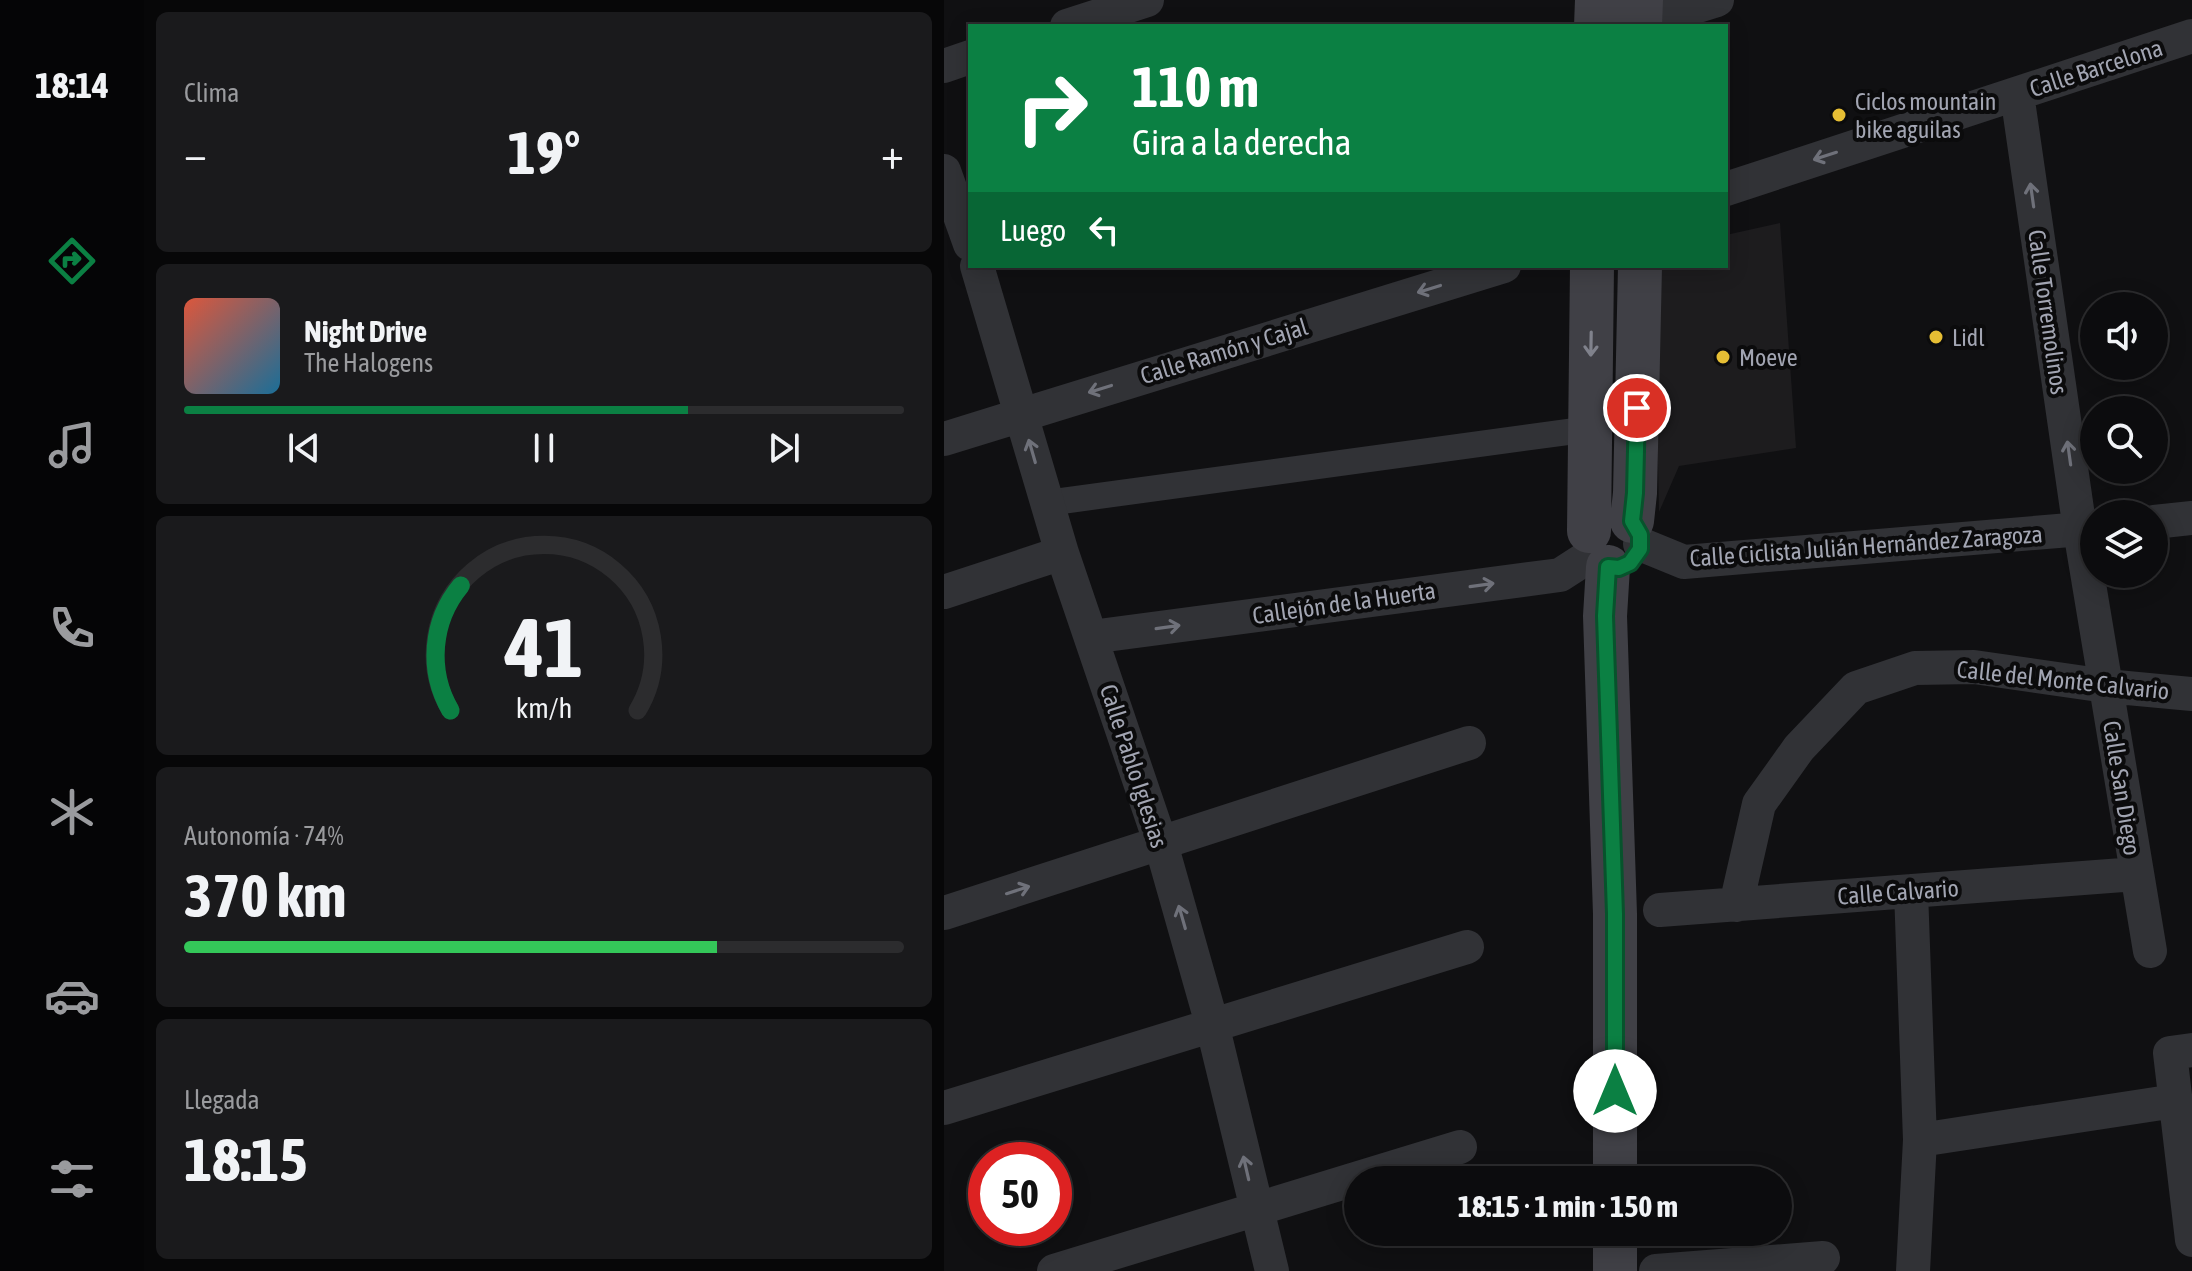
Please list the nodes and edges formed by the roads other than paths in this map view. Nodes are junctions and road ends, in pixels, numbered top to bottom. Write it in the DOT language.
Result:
graph roads {
  1 [pos="1147,0"];
  2 [pos="1597,0"];
  3 [pos="1717,0"];
  4 [pos="1641,17"];
  5 [pos="1073,24"];
  6 [pos="1596,24"];
  7 [pos="2192,36"];
  8 [pos="968,58"];
  9 [pos="944,66"];
  10 [pos="2017,94"];
  11 [pos="944,171"];
  12 [pos="1728,188"];
  13 [pos="968,237"];
  14 [pos="968,243"];
  15 [pos="944,249"];
  16 [pos="978,268"];
  17 [pos="1497,268"];
  18 [pos="1592,268"];
  19 [pos="1640,268"];
  20 [pos="1022,413"];
  21 [pos="1590,429"];
  22 [pos="944,439"];
  23 [pos="2082,500"];
  24 [pos="1047,503"];
  25 [pos="2192,518"];
  26 [pos="2168,521"];
  27 [pos="2080,530"];
  28 [pos="1612,544"];
  29 [pos="1062,553"];
  30 [pos="2094,588"];
  31 [pos="944,592"];
  32 [pos="1091,637"];
  33 [pos="2106,686"];
  34 [pos="2192,694"];
  35 [pos="1469,743"];
  36 [pos="1161,844"];
  37 [pos="2136,874"];
  38 [pos="1911,891"];
  39 [pos="1736,905"];
  40 [pos="1660,910"];
  41 [pos="944,913"];
  42 [pos="1467,947"];
  43 [pos="2150,951"];
  44 [pos="1212,1024"];
  45 [pos="2181,1052"];
  46 [pos="2175,1101"];
  47 [pos="944,1108"];
  48 [pos="1920,1140"];
  49 [pos="1460,1147"];
  50 [pos="1615,1166"];
  51 [pos="1255,1208"];
  52 [pos="2192,1240"];
  53 [pos="1615,1246"];
  54 [pos="1823,1258"];
  55 [pos="1054,1271"];
  56 [pos="1272,1271"];
  57 [pos="1615,1271"];
  58 [pos="1656,1271"];
  59 [pos="1913,1271"];
  1 -- 5 [label="street"];
  2 -- 6 [label="main road"];
  3 -- 4 [label="street"];
  7 -- 10 [label="street, Calle Barcelona"];
  8 -- 9 [label="street"];
  10 -- 12 [label="street, Calle Barcelona, one-way"];
  23 -- 10 [label="street, Calle Torremolinos, one-way"];
  11 -- 13 [label="street"];
  14 -- 15 [label="street"];
  16 -- 20 [label="street, Calle Pablo Iglesias"];
  17 -- 20 [label="street, Calle Ramón y Cajal, one-way"];
  18 -- 21 [label="main road, one-way"];
  19 -- 28 [label="main road"];
  20 -- 22 [label="street, Calle Ramón y Cajal"];
  24 -- 20 [label="street, Calle Pablo Iglesias, one-way"];
  21 -- 24 [label="street"];
  21 -- 28 [label="main road"];
  24 -- 29 [label="street, Calle Pablo Iglesias"];
  25 -- 26 [label="street"];
  27 -- 28 [label="street, Calle Ciclista Julián Hernández Zaragoza"];
  32 -- 28 [label="street, Callejón de la Huerta, one-way"];
  28 -- 50 [label="main road"];
  29 -- 31 [label="street"];
  29 -- 32 [label="street, Calle Pablo Iglesias"];
  30 -- 33 [label="street, Calle San Diego"];
  32 -- 36 [label="street, Calle Pablo Iglesias"];
  33 -- 34 [label="street, Calle del Monte Calvario"];
  33 -- 37 [label="street, Calle San Diego"];
  33 -- 39 [label="street, Calle del Monte Calvario"];
  35 -- 36 [label="street"];
  41 -- 36 [label="street, one-way"];
  44 -- 36 [label="street, Calle Pablo Iglesias, one-way"];
  37 -- 38 [label="street, Calle Calvario"];
  37 -- 43 [label="street, Calle San Diego"];
  38 -- 39 [label="street, Calle Calvario"];
  38 -- 48 [label="street"];
  39 -- 40 [label="street, Calle Calvario"];
  42 -- 44 [label="street"];
  44 -- 47 [label="street"];
  51 -- 44 [label="street, Calle Pablo Iglesias, one-way"];
  45 -- 46 [label="street"];
  46 -- 48 [label="street"];
  46 -- 52 [label="street"];
  48 -- 59 [label="street"];
  49 -- 51 [label="street"];
  51 -- 55 [label="street"];
  51 -- 56 [label="street, Calle Pablo Iglesias"];
  53 -- 57 [label="main road"];
  54 -- 58 [label="street"];
}
